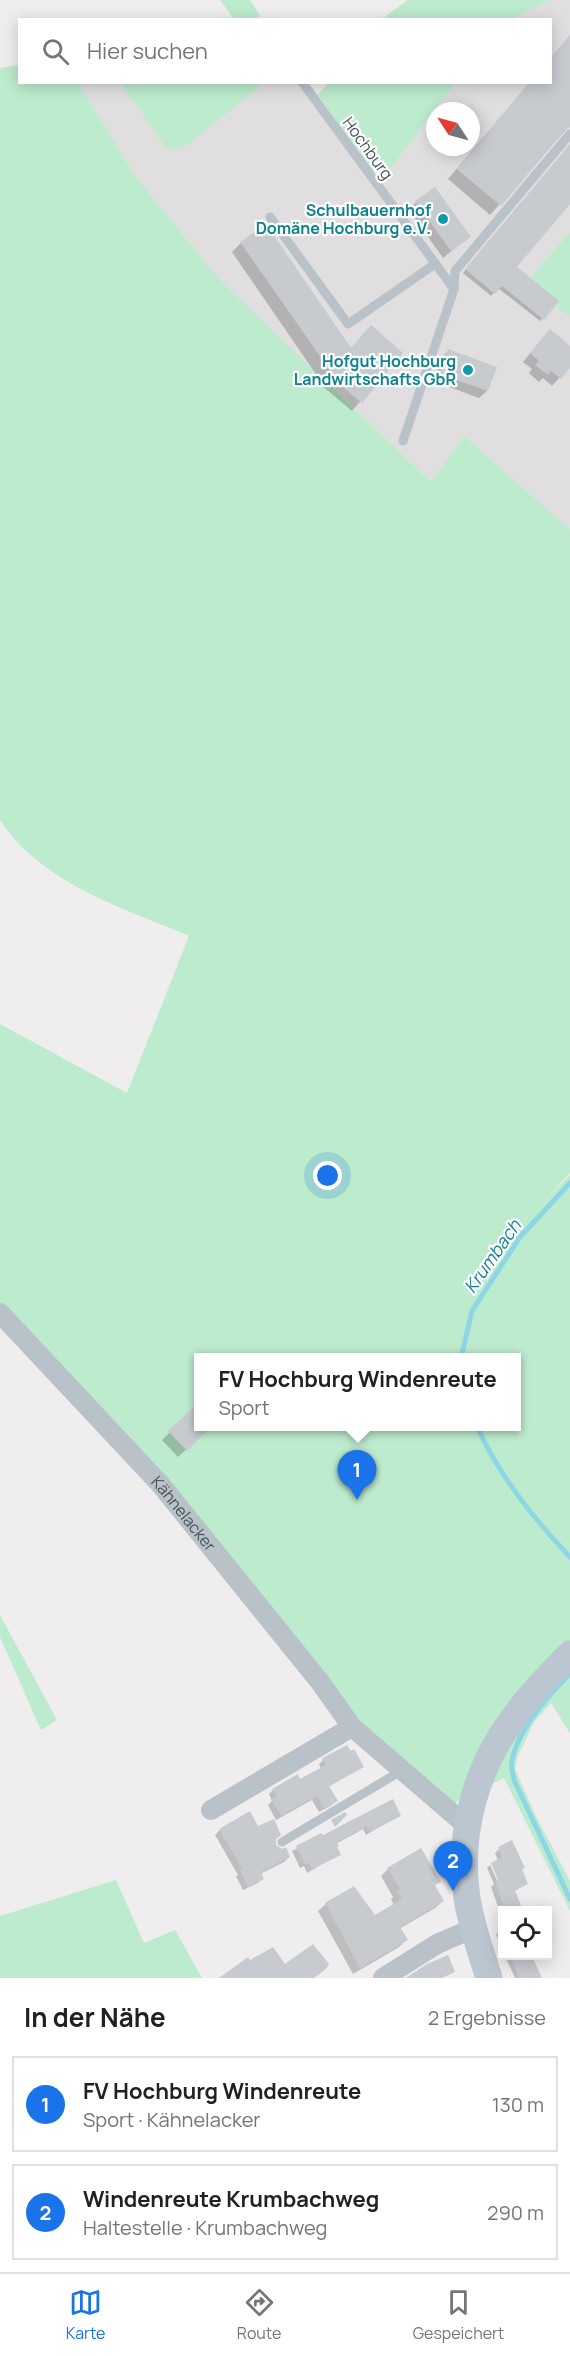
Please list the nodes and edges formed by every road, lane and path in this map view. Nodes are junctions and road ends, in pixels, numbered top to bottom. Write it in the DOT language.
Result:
graph roads {
  1 [pos="303,84"];
  2 [pos="570,135"];
  3 [pos="270,217"];
  4 [pos="435,264"];
  5 [pos="454,289"];
  6 [pos="403,441"];
  7 [pos="0,1312"];
  8 [pos="570,1654"];
  9 [pos="352,1727"];
  10 [pos="401,1771"];
  11 [pos="211,1810"];
  12 [pos="467,1826"];
  13 [pos="282,1842"];
  14 [pos="474,1928"];
  15 [pos="383,1978"];
  16 [pos="489,1978"];
  1 -- 4 [label="lane, Hochburg"];
  2 -- 5 [label="lane"];
  3 -- 4 [label="lane"];
  4 -- 5 [label="lane, Hochburg"];
  5 -- 6 [label="lane"];
  7 -- 9 [label="street, Kähnelacker"];
  8 -- 12 [label="street"];
  9 -- 10 [label="street, Kähnelacker"];
  9 -- 11 [label="street"];
  10 -- 12 [label="street, Kähnelacker"];
  10 -- 13 [label="lane"];
  12 -- 14 [label="street"];
  14 -- 15 [label="street"];
  14 -- 16 [label="street"];
}
